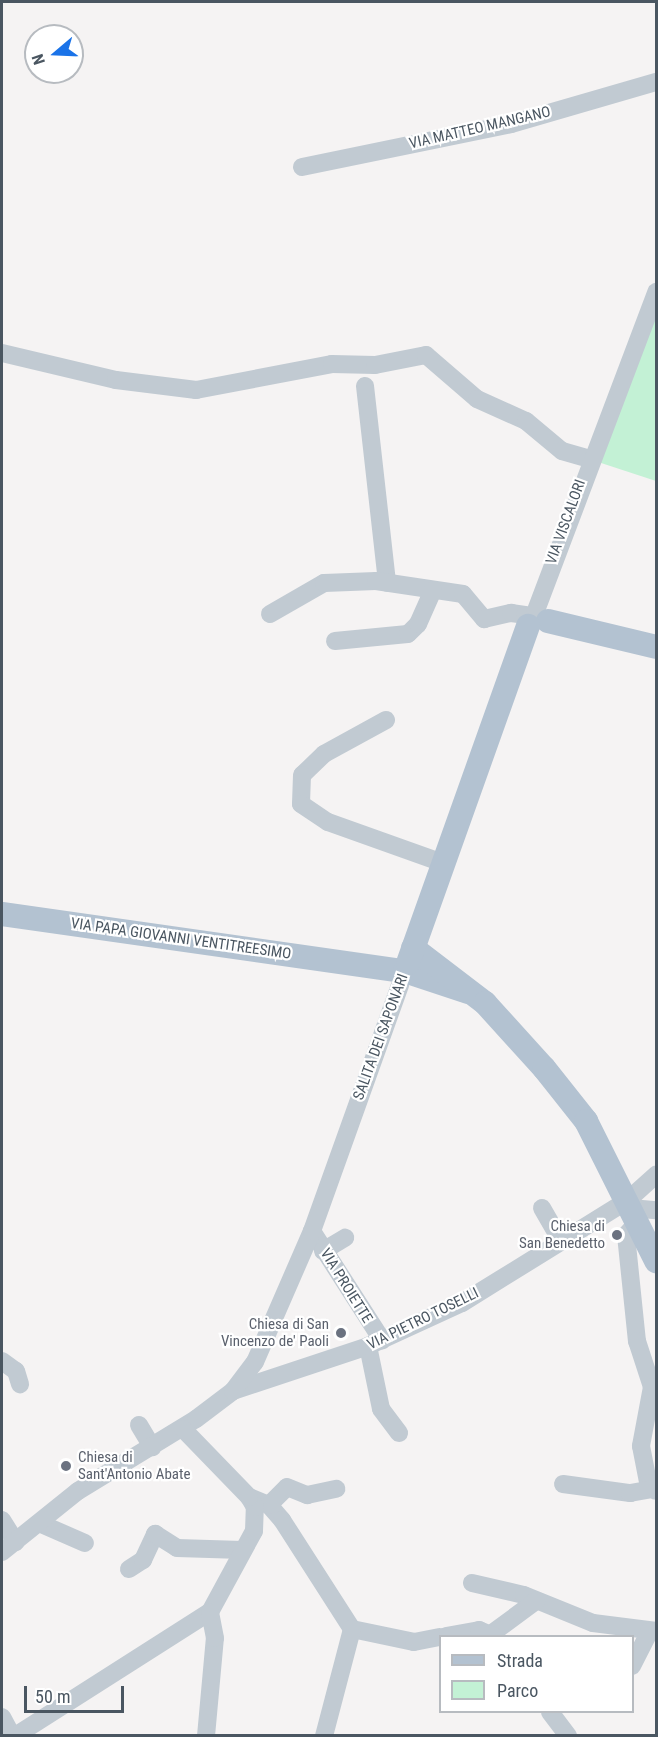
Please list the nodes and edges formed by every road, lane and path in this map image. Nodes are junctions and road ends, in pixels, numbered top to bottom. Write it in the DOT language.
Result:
graph roads {
  1 [pos="657,82"];
  2 [pos="302,167"];
  3 [pos="657,292"];
  4 [pos="2,353"];
  5 [pos="365,386"];
  6 [pos="590,459"];
  7 [pos="387,583"];
  8 [pos="433,590"];
  9 [pos="270,614"];
  10 [pos="539,627"];
  11 [pos="335,641"];
  12 [pos="657,647"];
  13 [pos="386,720"];
  14 [pos="443,863"];
  15 [pos="2,914"];
  16 [pos="413,948"];
  17 [pos="403,978"];
  18 [pos="468,992"];
  19 [pos="500,1018"];
  20 [pos="657,1175"];
  21 [pos="542,1208"];
  22 [pos="657,1210"];
  23 [pos="631,1211"];
  24 [pos="312,1231"];
  25 [pos="345,1238"];
  26 [pos="561,1241"];
  27 [pos="323,1251"];
  28 [pos="657,1261"];
  29 [pos="375,1343"];
  30 [pos="2,1361"];
  31 [pos="20,1384"];
  32 [pos="233,1391"];
  33 [pos="139,1425"];
  34 [pos="183,1429"];
  35 [pos="399,1433"];
  36 [pos="152,1447"];
  37 [pos="563,1484"];
  38 [pos="336,1489"];
  39 [pos="655,1490"];
  40 [pos="249,1497"];
  41 [pos="269,1505"];
  42 [pos="2,1520"];
  43 [pos="39,1523"];
  44 [pos="85,1543"];
  45 [pos="9,1547"];
  46 [pos="242,1550"];
  47 [pos="129,1569"];
  48 [pos="472,1583"];
  49 [pos="536,1601"];
  50 [pos="210,1612"];
  51 [pos="352,1629"];
  52 [pos="653,1631"];
  53 [pos="452,1635"];
  54 [pos="492,1635"];
  55 [pos="439,1638"];
  56 [pos="634,1664"];
  57 [pos="551,1713"];
  58 [pos="2,1717"];
  59 [pos="13,1736"];
  60 [pos="206,1736"];
  61 [pos="324,1736"];
  62 [pos="568,1736"];
  1 -- 2 [label="street, VIA MATTEO MANGANO"];
  3 -- 6 [label="street, VIA VISCALORI"];
  4 -- 6 [label="street"];
  5 -- 7 [label="street"];
  6 -- 10 [label="street, VIA VISCALORI"];
  7 -- 8 [label="street"];
  7 -- 9 [label="street"];
  8 -- 10 [label="street"];
  8 -- 11 [label="street"];
  10 -- 12 [label="main road"];
  10 -- 14 [label="main road, SALITA DEI SAPONARI"];
  13 -- 14 [label="street"];
  14 -- 16 [label="main road, SALITA DEI SAPONARI"];
  15 -- 17 [label="main road, VIA PAPA GIOVANNI VENTITREESIMO"];
  16 -- 17 [label="main road, SALITA DEI SAPONARI"];
  16 -- 18 [label="main road"];
  17 -- 18 [label="main road"];
  17 -- 19 [label="main road"];
  17 -- 24 [label="street, SALITA DEI SAPONARI"];
  18 -- 19 [label="main road"];
  19 -- 23 [label="main road"];
  20 -- 23 [label="street, VIA PIETRO TOSELLI"];
  21 -- 26 [label="street"];
  22 -- 23 [label="street"];
  23 -- 26 [label="street, VIA PIETRO TOSELLI"];
  23 -- 28 [label="main road"];
  23 -- 39 [label="street"];
  24 -- 27 [label="street, VIA PROIETTE"];
  24 -- 32 [label="street, SALITA DEI SAPONARI"];
  25 -- 27 [label="street"];
  26 -- 29 [label="street, VIA PIETRO TOSELLI"];
  27 -- 29 [label="street, VIA PROIETTE"];
  29 -- 32 [label="street, VIA PIETRO TOSELLI"];
  29 -- 35 [label="street"];
  30 -- 31 [label="street"];
  32 -- 34 [label="street"];
  33 -- 36 [label="street"];
  34 -- 36 [label="street"];
  34 -- 40 [label="street"];
  36 -- 43 [label="street"];
  37 -- 39 [label="street"];
  38 -- 41 [label="street"];
  40 -- 41 [label="street"];
  40 -- 46 [label="street"];
  41 -- 51 [label="street"];
  42 -- 45 [label="street"];
  43 -- 44 [label="street"];
  43 -- 45 [label="street"];
  46 -- 47 [label="street"];
  46 -- 50 [label="street"];
  48 -- 49 [label="street"];
  49 -- 52 [label="street"];
  49 -- 54 [label="street"];
  50 -- 59 [label="street"];
  50 -- 60 [label="street"];
  51 -- 55 [label="street"];
  51 -- 61 [label="street"];
  52 -- 56 [label="street"];
  53 -- 54 [label="street"];
  57 -- 62 [label="street"];
  58 -- 59 [label="street"];
}
